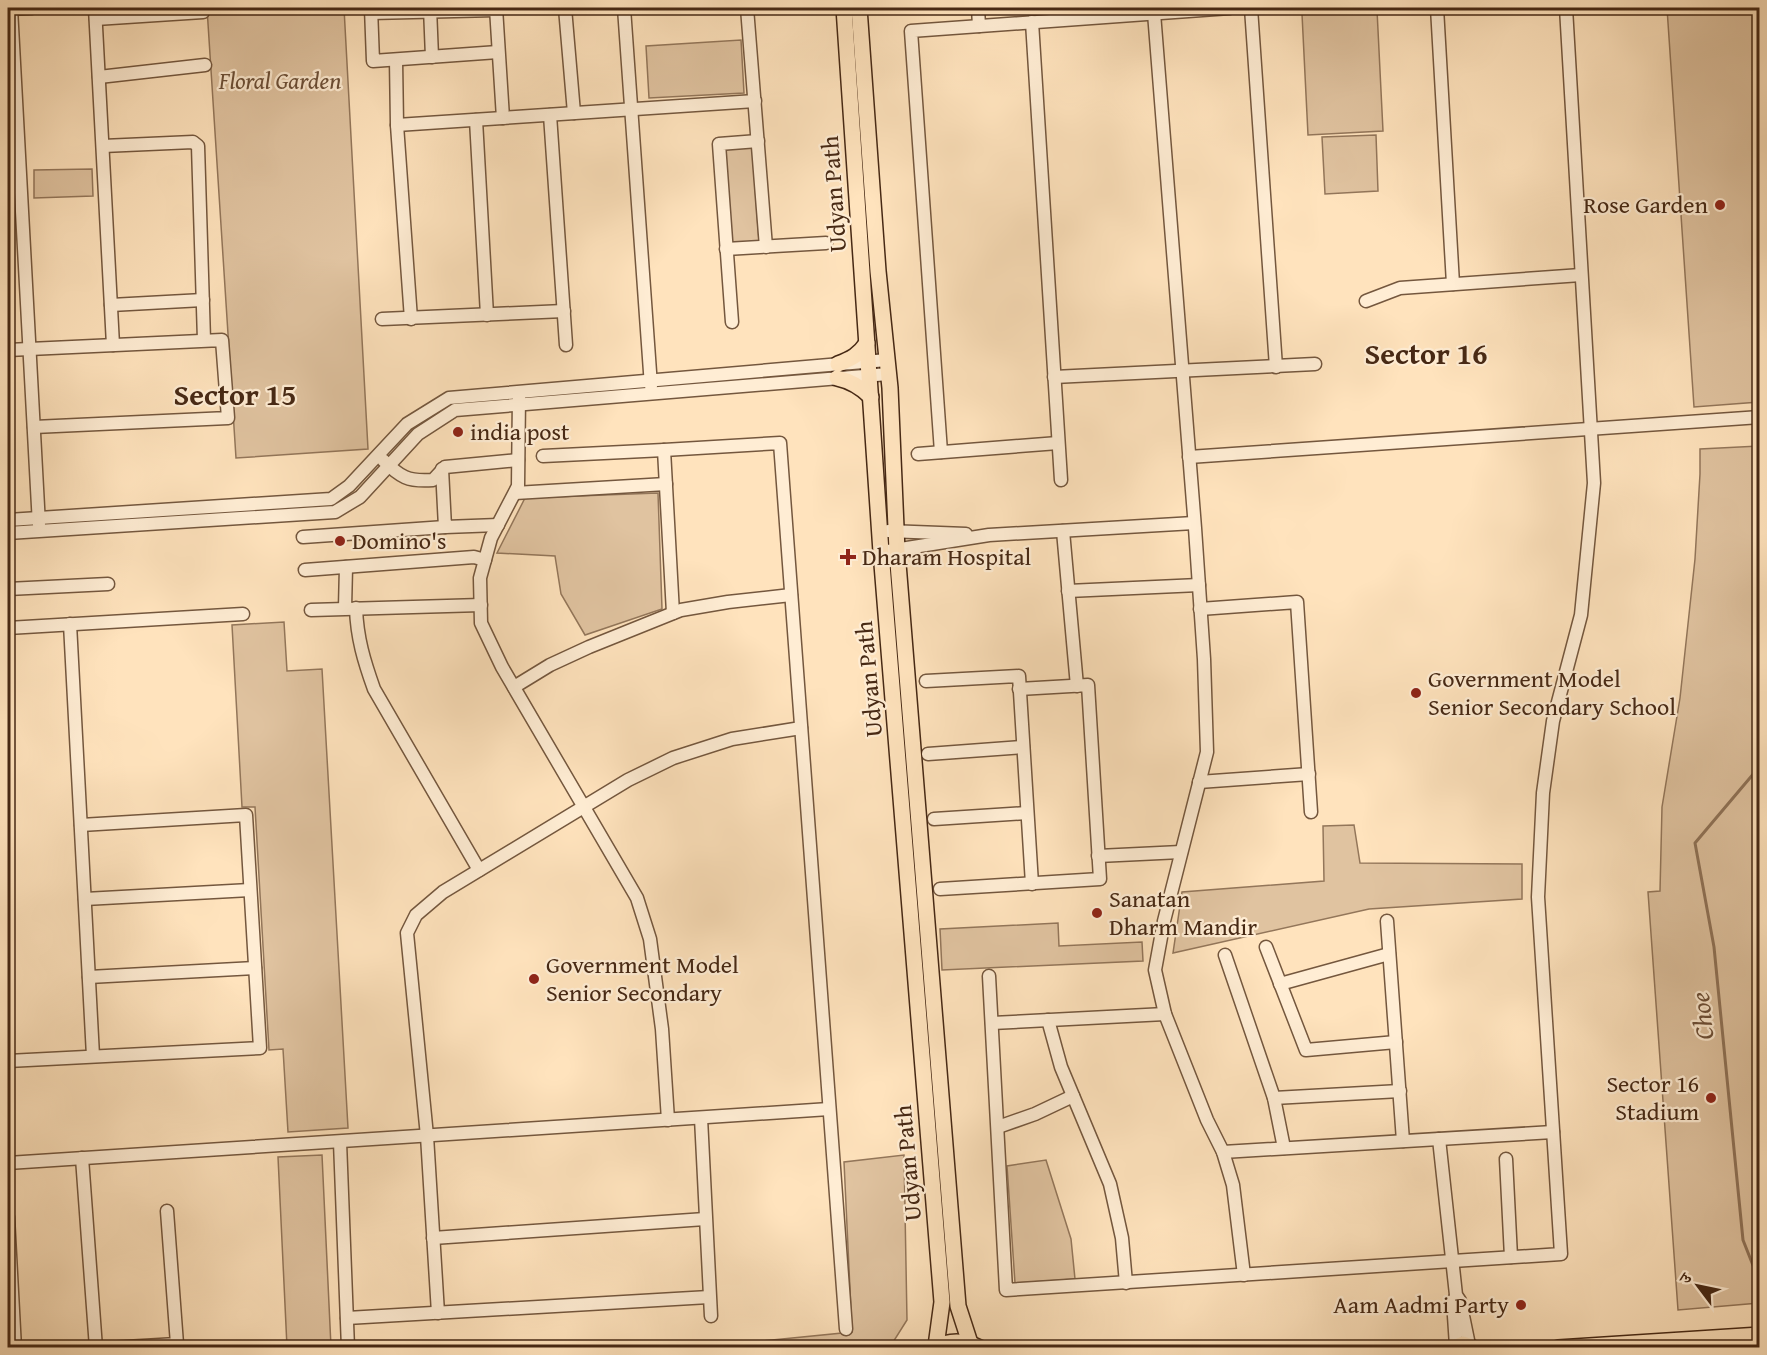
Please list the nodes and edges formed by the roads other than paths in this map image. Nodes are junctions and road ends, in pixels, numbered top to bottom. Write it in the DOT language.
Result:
graph roads {
  1 [pos="10,8"];
  2 [pos="32,8"];
  3 [pos="566,8"];
  4 [pos="624,8"];
  5 [pos="747,8"];
  6 [pos="844,8"];
  7 [pos="859,8"];
  8 [pos="978,8"];
  9 [pos="1230,8"];
  10 [pos="1251,8"];
  11 [pos="1437,8"];
  12 [pos="1566,8"];
  13 [pos="496,9"];
  14 [pos="371,10"];
  15 [pos="430,10"];
  16 [pos="139,12"];
  17 [pos="203,12"];
  18 [pos="95,13"];
  19 [pos="1154,13"];
  20 [pos="1032,22"];
  21 [pos="979,26"];
  22 [pos="498,52"];
  23 [pos="432,57"];
  24 [pos="396,60"];
  25 [pos="205,65"];
  26 [pos="99,77"];
  27 [pos="754,101"];
  28 [pos="631,109"];
  29 [pos="574,113"];
  30 [pos="550,115"];
  31 [pos="503,118"];
  32 [pos="476,120"];
  33 [pos="398,125"];
  34 [pos="758,141"];
  35 [pos="103,146"];
  36 [pos="826,243"];
  37 [pos="766,247"];
  38 [pos="726,249"];
  39 [pos="1581,275"];
  40 [pos="1453,284"];
  41 [pos="203,300"];
  42 [pos="1366,301"];
  43 [pos="111,305"];
  44 [pos="564,311"];
  45 [pos="487,315"];
  46 [pos="382,319"];
  47 [pos="411,319"];
  48 [pos="732,322"];
  49 [pos="204,340"];
  50 [pos="867,343"];
  51 [pos="113,345"];
  52 [pos="566,345"];
  53 [pos="30,349"];
  54 [pos="8,350"];
  55 [pos="1315,364"];
  56 [pos="888,367"];
  57 [pos="1276,367"];
  58 [pos="869,369"];
  59 [pos="838,371"];
  60 [pos="1183,372"];
  61 [pos="1054,377"];
  62 [pos="650,380"];
  63 [pos="651,393"];
  64 [pos="871,397"];
  65 [pos="519,398"];
  66 [pos="1760,417"];
  67 [pos="34,427"];
  68 [pos="1590,429"];
  69 [pos="1058,443"];
  70 [pos="664,450"];
  71 [pos="941,452"];
  72 [pos="918,454"];
  73 [pos="378,455"];
  74 [pos="543,456"];
  75 [pos="1190,457"];
  76 [pos="518,460"];
  77 [pos="388,465"];
  78 [pos="442,469"];
  79 [pos="1061,480"];
  80 [pos="666,484"];
  81 [pos="515,493"];
  82 [pos="39,518"];
  83 [pos="8,520"];
  84 [pos="1194,523"];
  85 [pos="498,525"];
  86 [pos="446,527"];
  87 [pos="896,530"];
  88 [pos="40,531"];
  89 [pos="1063,531"];
  90 [pos="880,532"];
  91 [pos="8,533"];
  92 [pos="988,535"];
  93 [pos="303,537"];
  94 [pos="897,551"];
  95 [pos="881,552"];
  96 [pos="485,560"];
  97 [pos="346,567"];
  98 [pos="305,570"];
  99 [pos="108,584"];
  100 [pos="1198,585"];
  101 [pos="8,589"];
  102 [pos="1068,591"];
  103 [pos="791,595"];
  104 [pos="481,605"];
  105 [pos="351,608"];
  106 [pos="1200,609"];
  107 [pos="311,610"];
  108 [pos="243,614"];
  109 [pos="673,614"];
  110 [pos="70,624"];
  111 [pos="8,628"];
  112 [pos="926,681"];
  113 [pos="1077,686"];
  114 [pos="514,687"];
  115 [pos="1019,689"];
  116 [pos="801,728"];
  117 [pos="1023,747"];
  118 [pos="928,754"];
  119 [pos="1309,774"];
  120 [pos="1199,782"];
  121 [pos="584,808"];
  122 [pos="1311,812"];
  123 [pos="1027,813"];
  124 [pos="934,819"];
  125 [pos="81,825"];
  126 [pos="1181,852"];
  127 [pos="1098,856"];
  128 [pos="479,870"];
  129 [pos="1032,884"];
  130 [pos="940,889"];
  131 [pos="250,890"];
  132 [pos="85,899"];
  133 [pos="1387,921"];
  134 [pos="1266,947"];
  135 [pos="1389,954"];
  136 [pos="1225,956"];
  137 [pos="255,968"];
  138 [pos="89,976"];
  139 [pos="989,976"];
  140 [pos="1281,984"];
  141 [pos="1165,1014"];
  142 [pos="1048,1020"];
  143 [pos="992,1023"];
  144 [pos="1396,1042"];
  145 [pos="93,1056"];
  146 [pos="8,1061"];
  147 [pos="1400,1091"];
  148 [pos="1073,1096"];
  149 [pos="1274,1098"];
  150 [pos="829,1109"];
  151 [pos="701,1118"];
  152 [pos="668,1120"];
  153 [pos="998,1127"];
  154 [pos="1553,1132"];
  155 [pos="427,1136"];
  156 [pos="1439,1139"];
  157 [pos="1403,1141"];
  158 [pos="340,1142"];
  159 [pos="1284,1148"];
  160 [pos="1223,1152"];
  161 [pos="82,1158"];
  162 [pos="1506,1159"];
  163 [pos="8,1163"];
  164 [pos="167,1211"];
  165 [pos="8,1217"];
  166 [pos="705,1218"];
  167 [pos="433,1238"];
  168 [pos="9,1257"];
  169 [pos="1511,1257"];
  170 [pos="1454,1262"];
  171 [pos="1244,1275"];
  172 [pos="1126,1283"];
  173 [pos="709,1297"];
  174 [pos="438,1313"];
  175 [pos="711,1316"];
  176 [pos="347,1318"];
  177 [pos="846,1329"];
  178 [pos="1752,1336"];
  179 [pos="975,1345"];
  180 [pos="1463,1346"];
  181 [pos="15,1347"];
  182 [pos="96,1347"];
  183 [pos="108,1347"];
  184 [pos="348,1347"];
  185 [pos="935,1347"];
  186 [pos="1558,1347"];
  1 -- 2 [label="street"];
  1 -- 53 [label="street"];
  3 -- 29 [label="street"];
  4 -- 28 [label="street"];
  5 -- 27 [label="street"];
  6 -- 50 [label="main road, Udyan Path"];
  7 -- 56 [label="main road, Udyan Path"];
  8 -- 21 [label="street"];
  9 -- 19 [label="street"];
  10 -- 57 [label="street"];
  11 -- 40 [label="street"];
  12 -- 39 [label="street"];
  13 -- 15 [label="street"];
  13 -- 22 [label="street"];
  14 -- 15 [label="street"];
  14 -- 24 [label="street"];
  15 -- 23 [label="street"];
  16 -- 17 [label="street"];
  16 -- 18 [label="street"];
  18 -- 26 [label="street"];
  19 -- 20 [label="street"];
  19 -- 60 [label="street"];
  20 -- 21 [label="street"];
  20 -- 61 [label="street"];
  21 -- 71 [label="street"];
  22 -- 23 [label="street"];
  22 -- 31 [label="street"];
  23 -- 24 [label="street"];
  24 -- 33 [label="street"];
  25 -- 26 [label="street"];
  26 -- 35 [label="street"];
  27 -- 28 [label="street"];
  27 -- 34 [label="street"];
  28 -- 29 [label="street"];
  28 -- 62 [label="street"];
  29 -- 30 [label="street"];
  30 -- 31 [label="street"];
  30 -- 44 [label="street"];
  31 -- 32 [label="street"];
  32 -- 33 [label="street"];
  32 -- 45 [label="street"];
  33 -- 47 [label="street"];
  34 -- 37 [label="street"];
  34 -- 38 [label="street"];
  35 -- 41 [label="street"];
  35 -- 43 [label="street"];
  36 -- 37 [label="street"];
  37 -- 38 [label="street"];
  38 -- 48 [label="street"];
  39 -- 40 [label="street"];
  39 -- 68 [label="street"];
  40 -- 42 [label="street"];
  41 -- 43 [label="street"];
  41 -- 49 [label="street"];
  43 -- 51 [label="street"];
  44 -- 45 [label="street"];
  44 -- 52 [label="street"];
  45 -- 47 [label="street"];
  46 -- 47 [label="street"];
  49 -- 51 [label="street"];
  49 -- 67 [label="street"];
  50 -- 58 [label="main road, Udyan Path"];
  50 -- 59 [label="main road"];
  51 -- 53 [label="street"];
  53 -- 54 [label="street"];
  53 -- 67 [label="street"];
  55 -- 57 [label="street"];
  56 -- 58 [label="street"];
  56 -- 87 [label="main road, Udyan Path"];
  57 -- 60 [label="street"];
  58 -- 59 [label="street"];
  58 -- 64 [label="main road, Udyan Path"];
  59 -- 62 [label="street"];
  59 -- 63 [label="street"];
  59 -- 64 [label="main road"];
  60 -- 61 [label="street"];
  60 -- 75 [label="street"];
  61 -- 69 [label="street"];
  62 -- 63 [label="street"];
  62 -- 65 [label="street"];
  63 -- 65 [label="street"];
  64 -- 90 [label="main road, Udyan Path"];
  65 -- 73 [label="street"];
  65 -- 76 [label="street"];
  65 -- 77 [label="street"];
  66 -- 68 [label="street"];
  67 -- 82 [label="street"];
  68 -- 75 [label="street"];
  68 -- 154 [label="street"];
  69 -- 71 [label="street"];
  69 -- 79 [label="street"];
  70 -- 74 [label="street"];
  70 -- 80 [label="street"];
  70 -- 103 [label="street"];
  71 -- 72 [label="street"];
  73 -- 77 [label="street"];
  73 -- 82 [label="street"];
  75 -- 84 [label="street"];
  76 -- 78 [label="street"];
  76 -- 81 [label="street"];
  77 -- 78 [label="street"];
  77 -- 88 [label="street"];
  78 -- 86 [label="street"];
  80 -- 81 [label="street"];
  80 -- 109 [label="street"];
  81 -- 85 [label="street"];
  82 -- 83 [label="street"];
  82 -- 88 [label="street"];
  84 -- 89 [label="street"];
  84 -- 100 [label="street"];
  85 -- 86 [label="street"];
  85 -- 96 [label="street"];
  86 -- 93 [label="street"];
  87 -- 90 [label="street"];
  87 -- 92 [label="street"];
  87 -- 94 [label="main road, Udyan Path"];
  88 -- 91 [label="street"];
  89 -- 92 [label="street"];
  89 -- 102 [label="street"];
  90 -- 95 [label="main road, Udyan Path"];
  92 -- 94 [label="street"];
  94 -- 95 [label="street"];
  94 -- 179 [label="main road, Udyan Path"];
  95 -- 185 [label="main road, Udyan Path"];
  96 -- 97 [label="street"];
  96 -- 104 [label="street"];
  97 -- 98 [label="street"];
  97 -- 105 [label="street"];
  99 -- 101 [label="street"];
  100 -- 102 [label="street"];
  100 -- 106 [label="street"];
  102 -- 113 [label="street"];
  103 -- 109 [label="street"];
  103 -- 116 [label="street"];
  104 -- 105 [label="street"];
  104 -- 114 [label="street"];
  105 -- 107 [label="street"];
  105 -- 128 [label="street"];
  106 -- 119 [label="street"];
  106 -- 120 [label="street"];
  108 -- 110 [label="street"];
  109 -- 114 [label="street"];
  110 -- 111 [label="street"];
  110 -- 125 [label="street"];
  112 -- 115 [label="street"];
  113 -- 115 [label="street"];
  113 -- 127 [label="street"];
  114 -- 121 [label="street"];
  115 -- 117 [label="street"];
  116 -- 121 [label="street"];
  116 -- 150 [label="street"];
  117 -- 118 [label="street"];
  117 -- 123 [label="street"];
  119 -- 120 [label="street"];
  119 -- 122 [label="street"];
  120 -- 126 [label="street"];
  121 -- 128 [label="street"];
  121 -- 152 [label="street"];
  123 -- 124 [label="street"];
  123 -- 129 [label="street"];
  125 -- 131 [label="street"];
  125 -- 132 [label="street"];
  126 -- 127 [label="street"];
  126 -- 141 [label="street"];
  127 -- 129 [label="street"];
  128 -- 155 [label="street"];
  129 -- 130 [label="street"];
  131 -- 132 [label="street"];
  131 -- 137 [label="street"];
  132 -- 138 [label="street"];
  133 -- 135 [label="street"];
  134 -- 140 [label="street"];
  135 -- 140 [label="street"];
  135 -- 144 [label="street"];
  136 -- 149 [label="street"];
  137 -- 138 [label="street"];
  137 -- 145 [label="street"];
  138 -- 145 [label="street"];
  139 -- 143 [label="street"];
  140 -- 144 [label="street"];
  141 -- 142 [label="street"];
  141 -- 160 [label="street"];
  142 -- 143 [label="street"];
  142 -- 148 [label="street"];
  143 -- 153 [label="street"];
  144 -- 147 [label="street"];
  145 -- 146 [label="street"];
  147 -- 149 [label="street"];
  147 -- 157 [label="street"];
  148 -- 153 [label="street"];
  148 -- 172 [label="street"];
  149 -- 159 [label="street"];
  150 -- 151 [label="street"];
  150 -- 177 [label="street"];
  151 -- 152 [label="street"];
  151 -- 166 [label="street"];
  152 -- 155 [label="street"];
  153 -- 172 [label="street"];
  154 -- 156 [label="street"];
  154 -- 169 [label="street"];
  155 -- 158 [label="street"];
  155 -- 167 [label="street"];
  156 -- 157 [label="street"];
  156 -- 170 [label="street"];
  157 -- 159 [label="street"];
  158 -- 161 [label="street"];
  158 -- 176 [label="street"];
  159 -- 160 [label="street"];
  160 -- 171 [label="street"];
  161 -- 163 [label="street"];
  161 -- 182 [label="street"];
  162 -- 169 [label="street"];
  164 -- 183 [label="street"];
  165 -- 168 [label="street"];
  166 -- 167 [label="street"];
  166 -- 173 [label="street"];
  167 -- 174 [label="street"];
  168 -- 181 [label="street"];
  169 -- 170 [label="street"];
  170 -- 171 [label="street"];
  170 -- 180 [label="street"];
  171 -- 172 [label="street"];
  173 -- 174 [label="street"];
  173 -- 175 [label="street"];
  174 -- 176 [label="street"];
  176 -- 184 [label="street"];
  178 -- 186 [label="main road"];
  179 -- 185 [label="main road"];
}
